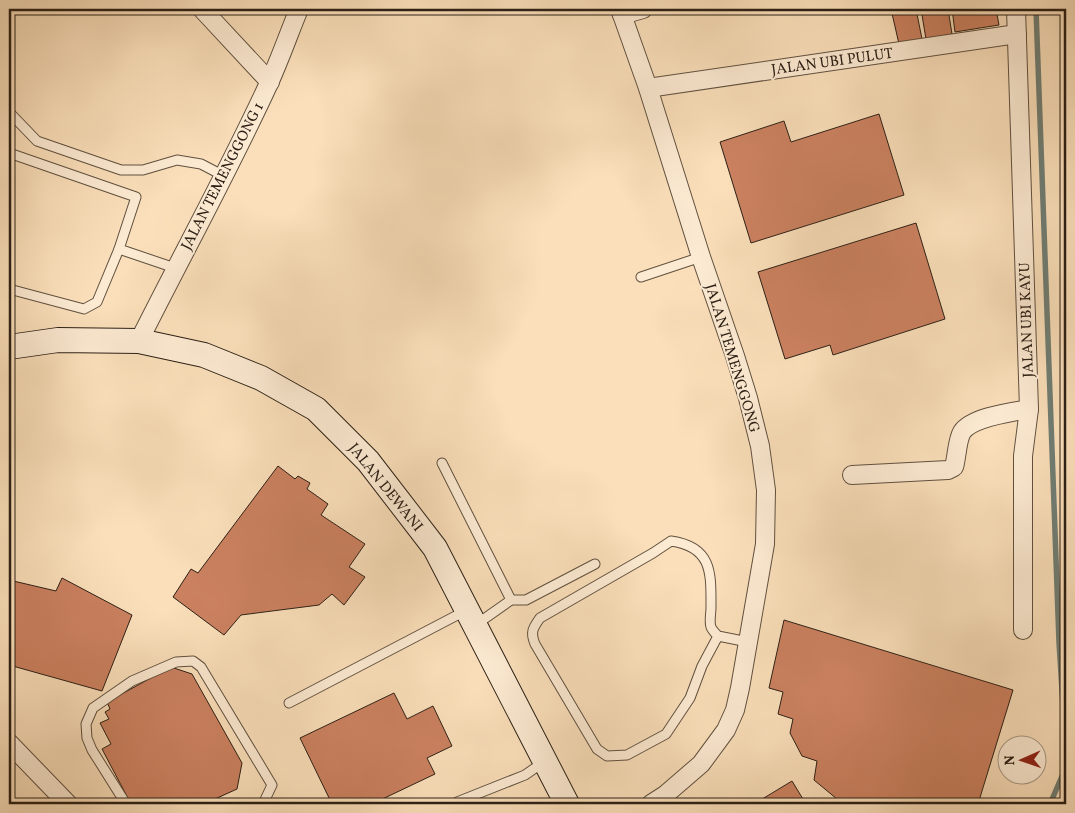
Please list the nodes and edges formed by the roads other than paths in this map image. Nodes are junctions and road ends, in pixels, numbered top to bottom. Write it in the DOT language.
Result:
graph roads {
  1 [pos="202,9"];
  2 [pos="300,9"];
  3 [pos="643,9"];
  4 [pos="1016,9"];
  5 [pos="621,12"];
  6 [pos="1017,34"];
  7 [pos="270,82"];
  8 [pos="648,88"];
  9 [pos="9,112"];
  10 [pos="9,153"];
  11 [pos="224,176"];
  12 [pos="119,249"];
  13 [pos="701,257"];
  14 [pos="175,268"];
  15 [pos="641,277"];
  16 [pos="9,289"];
  17 [pos="139,341"];
  18 [pos="9,346"];
  19 [pos="1029,409"];
  20 [pos="442,464"];
  21 [pos="852,475"];
  22 [pos="595,564"];
  23 [pos="511,600"];
  24 [pos="471,617"];
  25 [pos="1023,630"];
  26 [pos="718,636"];
  27 [pos="748,642"];
  28 [pos="289,703"];
  29 [pos="9,743"];
  30 [pos="545,761"];
  31 [pos="457,802"];
  32 [pos="68,804"];
  33 [pos="126,804"];
  34 [pos="263,804"];
  35 [pos="567,804"];
  36 [pos="651,804"];
  1 -- 7 [label="street"];
  2 -- 7 [label="street, JALAN TEMENGGONG 1"];
  3 -- 5 [label="street"];
  4 -- 6 [label="street, JALAN UBI KAYU"];
  5 -- 8 [label="street, JALAN TEMENGGONG"];
  6 -- 8 [label="street, JALAN UBI PULUT"];
  6 -- 19 [label="street, JALAN UBI KAYU"];
  7 -- 11 [label="street, JALAN TEMENGGONG 1"];
  8 -- 13 [label="street, JALAN TEMENGGONG"];
  9 -- 11 [label="lane"];
  10 -- 12 [label="lane"];
  11 -- 14 [label="street, JALAN TEMENGGONG 1"];
  12 -- 14 [label="lane"];
  12 -- 16 [label="lane"];
  13 -- 15 [label="lane"];
  13 -- 27 [label="street, JALAN TEMENGGONG"];
  14 -- 17 [label="street, JALAN TEMENGGONG 1"];
  17 -- 18 [label="street, JALAN DEWANI"];
  17 -- 24 [label="street, JALAN DEWANI"];
  19 -- 21 [label="street"];
  19 -- 25 [label="street, JALAN UBI KAYU"];
  20 -- 23 [label="lane"];
  22 -- 23 [label="lane"];
  23 -- 24 [label="lane"];
  24 -- 28 [label="lane"];
  24 -- 30 [label="street, JALAN DEWANI"];
  26 -- 26 [label="lane"];
  26 -- 27 [label="lane"];
  27 -- 36 [label="street, JALAN TEMENGGONG"];
  29 -- 32 [label="street"];
  30 -- 31 [label="lane"];
  30 -- 35 [label="street, JALAN DEWANI"];
  33 -- 34 [label="lane"];
}
